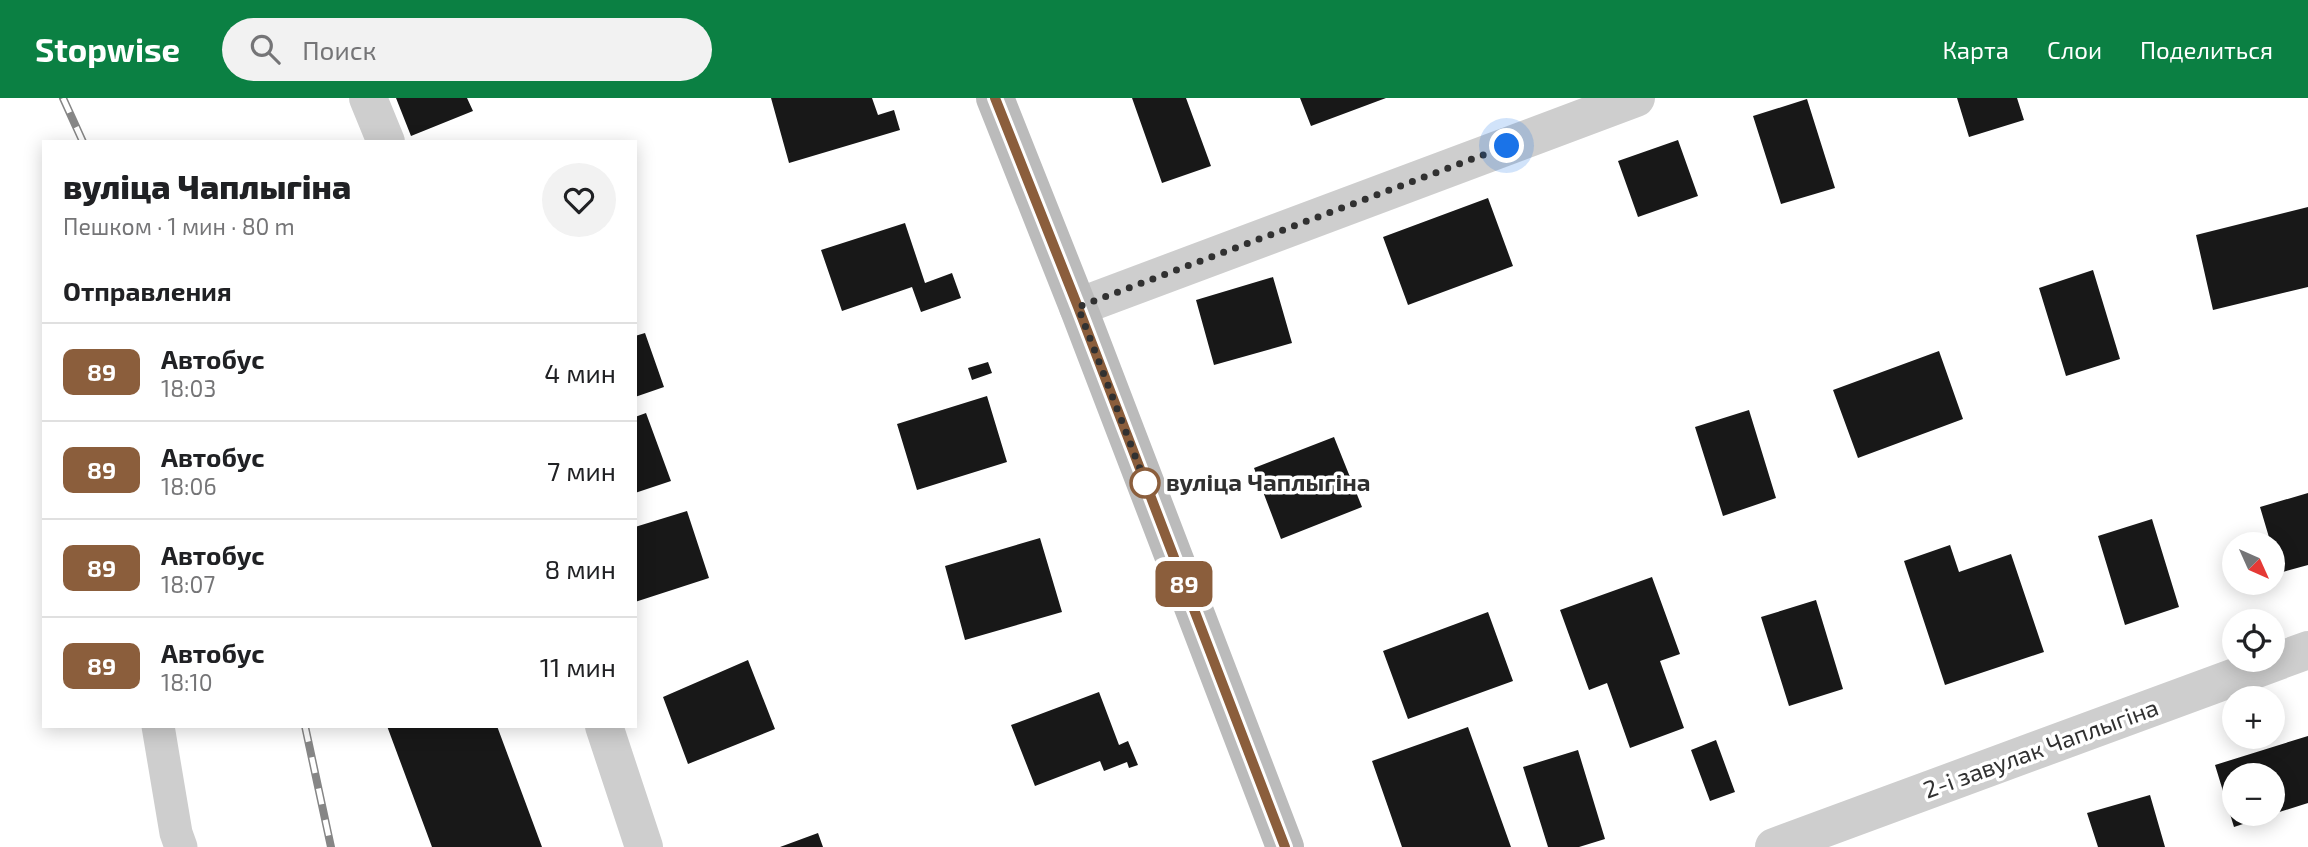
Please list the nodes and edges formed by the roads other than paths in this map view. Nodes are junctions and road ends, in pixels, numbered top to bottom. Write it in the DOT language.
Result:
graph roads {
  1 [pos="368,98"];
  2 [pos="995,98"];
  3 [pos="1636,98"];
  4 [pos="385,140"];
  5 [pos="1078,307"];
  6 [pos="2308,650"];
  7 [pos="158,728"];
  8 [pos="605,728"];
  9 [pos="1853,834"];
  10 [pos="181,847"];
  11 [pos="644,847"];
  12 [pos="1285,847"];
  13 [pos="1774,847"];
  1 -- 4 [label="street"];
  2 -- 5 [label="main road"];
  3 -- 5 [label="street"];
  5 -- 12 [label="main road"];
  6 -- 9 [label="street, 2-і завулак Чаплыгіна"];
  7 -- 10 [label="lane"];
  8 -- 11 [label="street"];
  9 -- 13 [label="street, 2-і завулак Чаплыгіна"];
}
